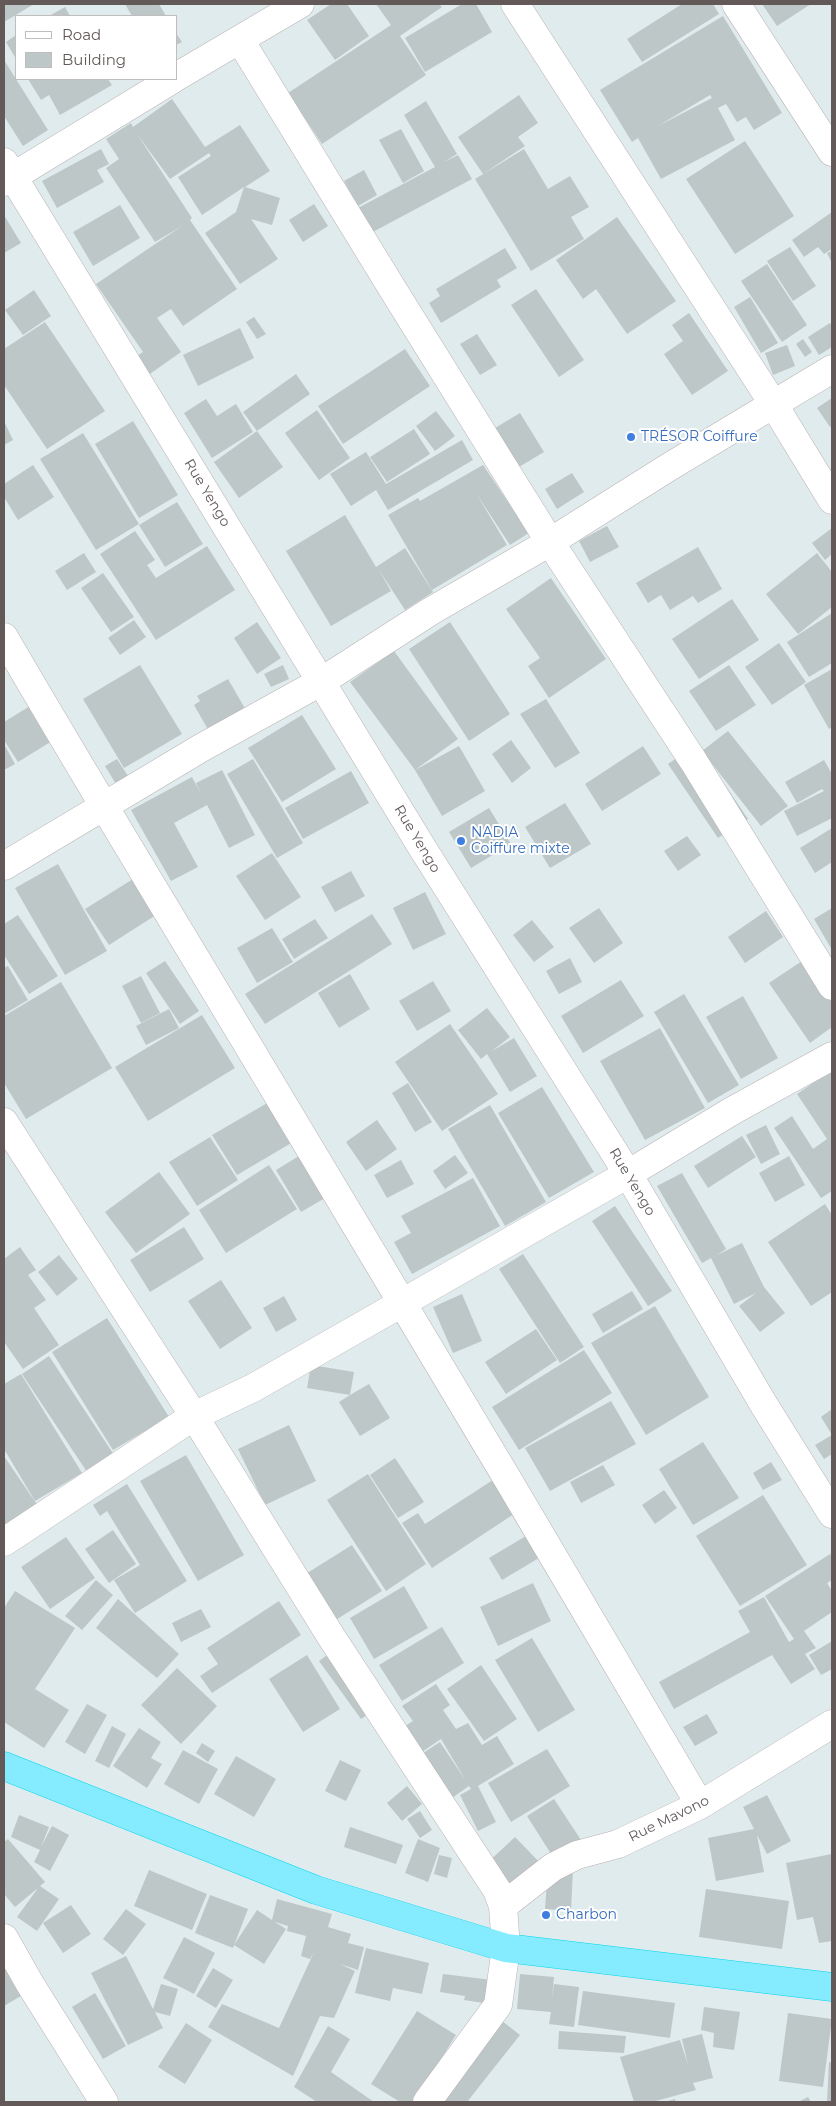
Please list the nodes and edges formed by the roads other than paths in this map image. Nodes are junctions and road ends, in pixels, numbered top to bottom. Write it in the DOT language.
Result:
graph roads {
  1 [pos="300,4"];
  2 [pos="516,4"];
  3 [pos="736,4"];
  4 [pos="240,40"];
  5 [pos="178,76"];
  6 [pos="171,80"];
  7 [pos="832,152"];
  8 [pos="7,174"];
  9 [pos="832,369"];
  10 [pos="774,405"];
  11 [pos="832,500"];
  12 [pos="550,542"];
  13 [pos="4,637"];
  14 [pos="322,681"];
  15 [pos="103,807"];
  16 [pos="4,866"];
  17 [pos="832,986"];
  18 [pos="832,1056"];
  19 [pos="4,1122"];
  20 [pos="628,1174"];
  21 [pos="402,1303"];
  22 [pos="194,1416"];
  23 [pos="832,1514"];
  24 [pos="4,1542"];
  25 [pos="832,1724"];
  26 [pos="4,1766"];
  27 [pos="700,1805"];
  28 [pos="503,1906"];
  29 [pos="4,1938"];
  30 [pos="506,1948"];
  31 [pos="832,1987"];
  32 [pos="101,2101"];
  33 [pos="427,2102"];
  1 -- 4 [label="street"];
  2 -- 10 [label="street"];
  3 -- 7 [label="street"];
  4 -- 5 [label="street"];
  4 -- 12 [label="street"];
  6 -- 8 [label="street"];
  8 -- 14 [label="street, Rue Yengo"];
  9 -- 10 [label="street"];
  10 -- 11 [label="street"];
  10 -- 12 [label="street"];
  12 -- 14 [label="street"];
  12 -- 17 [label="street"];
  13 -- 15 [label="street"];
  14 -- 15 [label="street"];
  14 -- 20 [label="street, Rue Yengo"];
  15 -- 16 [label="street"];
  15 -- 21 [label="street"];
  18 -- 20 [label="street"];
  19 -- 22 [label="street"];
  20 -- 21 [label="street"];
  20 -- 23 [label="street, Rue Yengo"];
  21 -- 22 [label="street"];
  21 -- 27 [label="street"];
  22 -- 24 [label="street"];
  22 -- 28 [label="street"];
  25 -- 27 [label="street, Rue Mavono"];
  26 -- 30 [label="highway"];
  27 -- 28 [label="street, Rue Mavono"];
  28 -- 30 [label="street"];
  29 -- 32 [label="street"];
  30 -- 31 [label="highway"];
  30 -- 33 [label="street"];
}
